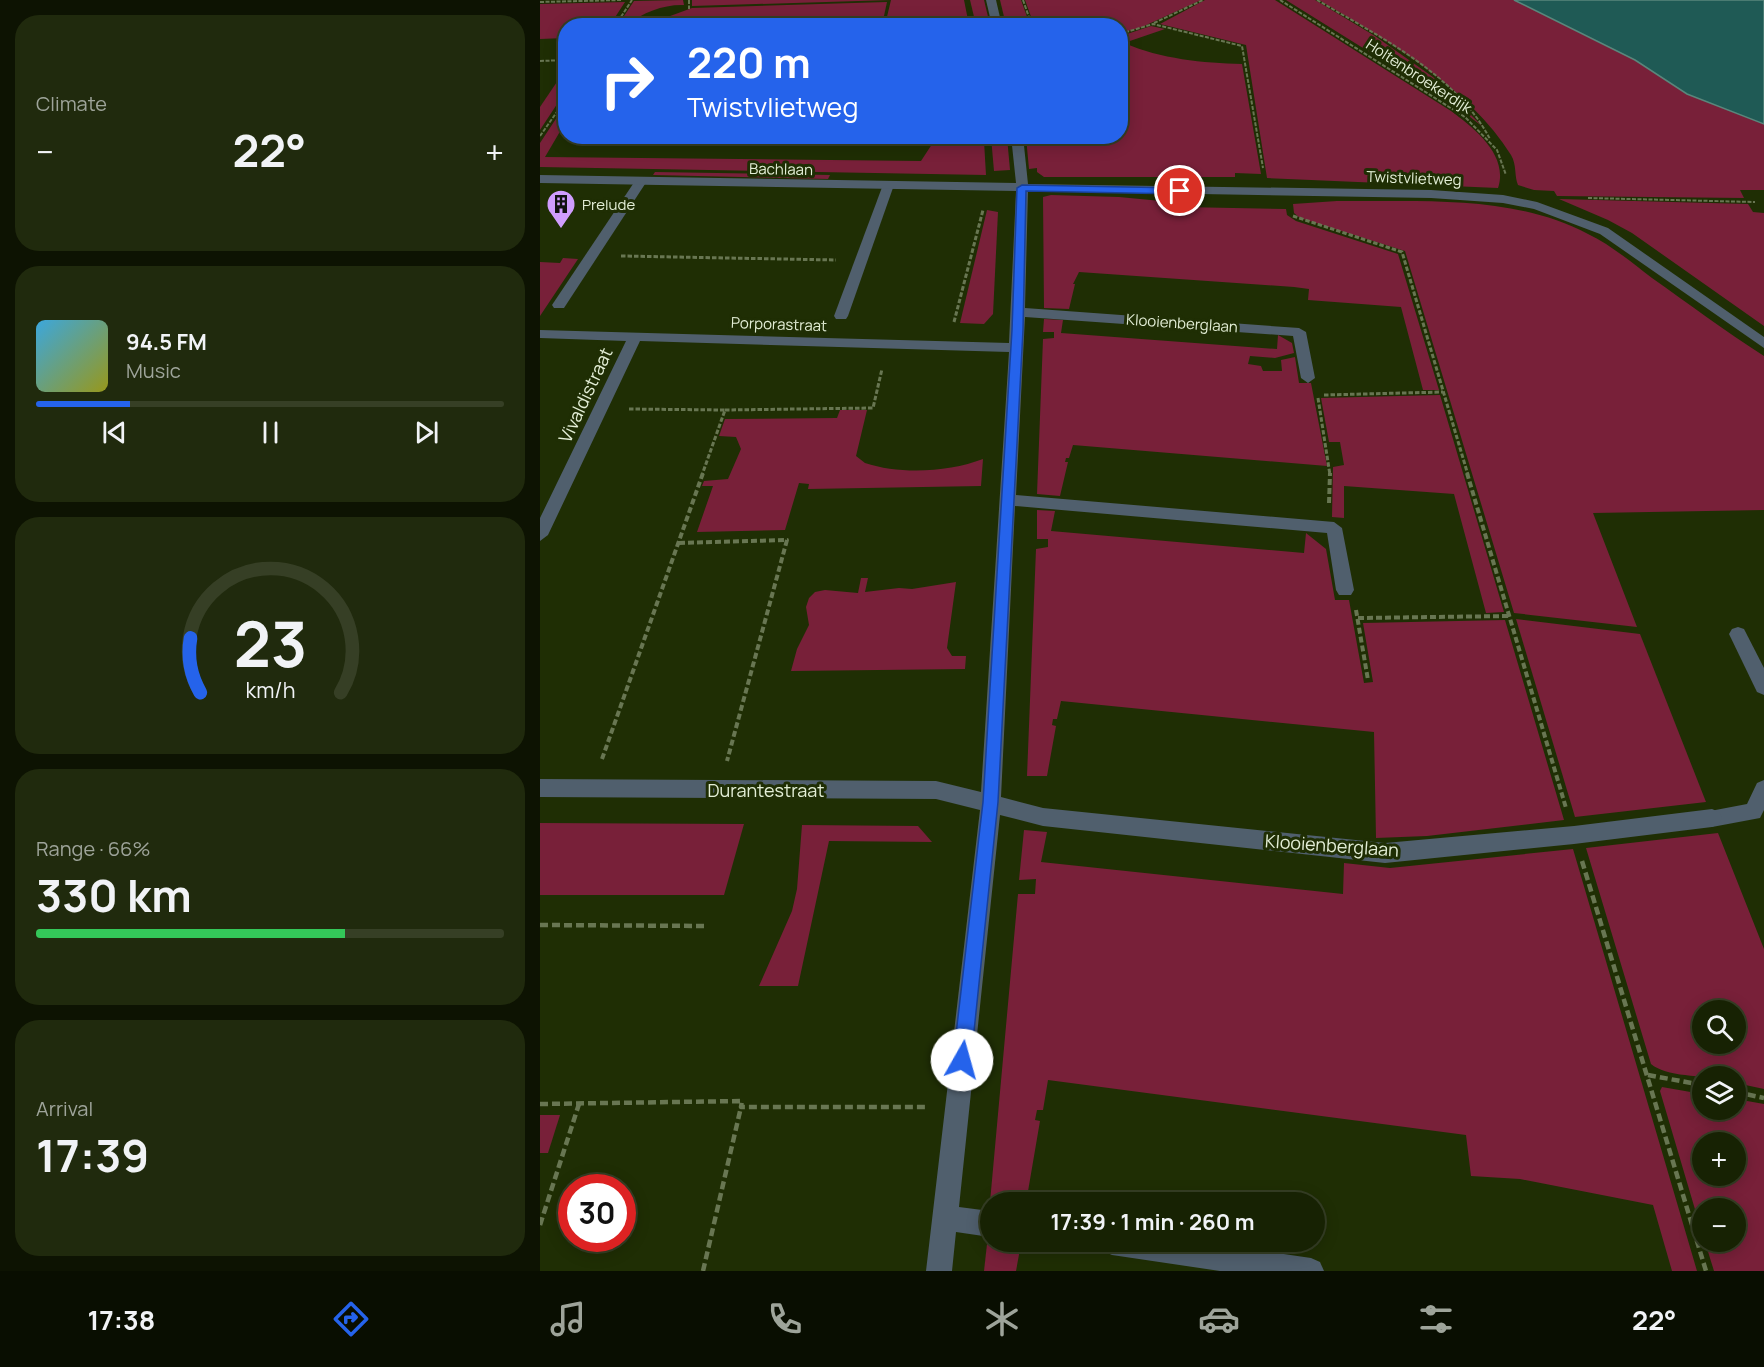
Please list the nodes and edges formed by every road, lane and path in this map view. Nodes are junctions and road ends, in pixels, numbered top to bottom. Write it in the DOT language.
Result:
graph roads {
  1 [pos="621,0"];
  2 [pos="632,0"];
  3 [pos="689,0"];
  4 [pos="991,0"];
  5 [pos="1023,0"];
  6 [pos="1203,0"];
  7 [pos="1280,0"];
  8 [pos="1317,0"];
  9 [pos="540,2"];
  10 [pos="689,9"];
  11 [pos="620,18"];
  12 [pos="995,18"];
  13 [pos="1029,18"];
  14 [pos="1153,24"];
  15 [pos="1128,32"];
  16 [pos="558,60"];
  17 [pos="540,61"];
  18 [pos="558,110"];
  19 [pos="540,136"];
  20 [pos="1490,139"];
  21 [pos="1018,144"];
  22 [pos="540,179"];
  23 [pos="641,181"];
  24 [pos="888,185"];
  25 [pos="992,187"];
  26 [pos="1022,188"];
  27 [pos="1267,192"];
  28 [pos="1608,198"];
  29 [pos="1503,199"];
  30 [pos="1755,202"];
  31 [pos="1290,212"];
  32 [pos="592,255"];
  33 [pos="861,261"];
  34 [pos="559,305"];
  35 [pos="1018,312"];
  36 [pos="841,316"];
  37 [pos="540,334"];
  38 [pos="635,336"];
  39 [pos="888,344"];
  40 [pos="1764,344"];
  41 [pos="948,346"];
  42 [pos="1016,348"];
  43 [pos="1308,378"];
  44 [pos="1443,392"];
  45 [pos="600,410"];
  46 [pos="725,410"];
  47 [pos="1008,500"];
  48 [pos="1328,528"];
  49 [pos="540,535"];
  50 [pos="678,543"];
  51 [pos="1345,590"];
  52 [pos="1510,616"];
  53 [pos="1358,618"];
  54 [pos="1738,634"];
  55 [pos="1368,680"];
  56 [pos="1764,687"];
  57 [pos="540,788"];
  58 [pos="592,788"];
  59 [pos="1764,789"];
  60 [pos="718,791"];
  61 [pos="991,802"];
  62 [pos="1574,835"];
  63 [pos="540,925"];
  64 [pos="708,926"];
  65 [pos="1648,1075"];
  66 [pos="1692,1084"];
  67 [pos="1746,1094"];
  68 [pos="1764,1098"];
  69 [pos="540,1104"];
  70 [pos="579,1104"];
  71 [pos="741,1107"];
  72 [pos="957,1107"];
  73 [pos="945,1218"];
  74 [pos="980,1223"];
  75 [pos="540,1225"];
  76 [pos="1181,1252"];
  77 [pos="703,1271"];
  78 [pos="939,1271"];
  79 [pos="1311,1271"];
  80 [pos="1706,1271"];
  1 -- 9 [label="path"];
  2 -- 11 [label="path"];
  3 -- 10 [label="path"];
  4 -- 12 [label="street"];
  5 -- 13 [label="path"];
  6 -- 14 [label="path"];
  7 -- 20 [label="path, Holtenbroekerdijk"];
  8 -- 20 [label="path"];
  14 -- 15 [label="path"];
  14 -- 27 [label="path"];
  16 -- 17 [label="path"];
  18 -- 19 [label="path"];
  20 -- 29 [label="path, Holtenbroekerdijk"];
  21 -- 26 [label="street"];
  22 -- 23 [label="street, Bachlaan"];
  23 -- 24 [label="street, Bachlaan"];
  23 -- 32 [label="street"];
  24 -- 25 [label="street, Bachlaan"];
  24 -- 33 [label="street"];
  25 -- 26 [label="street, Bachlaan"];
  25 -- 41 [label="path"];
  26 -- 27 [label="street, Twistvlietweg"];
  26 -- 35 [label="street"];
  27 -- 29 [label="street, Twistvlietweg"];
  28 -- 30 [label="path"];
  29 -- 40 [label="street, Twistvlietweg"];
  31 -- 44 [label="path"];
  32 -- 33 [label="path"];
  32 -- 34 [label="street"];
  33 -- 36 [label="street"];
  35 -- 42 [label="street"];
  35 -- 43 [label="street, Klooienberglaan"];
  37 -- 38 [label="street, Porporastraat"];
  38 -- 39 [label="street, Porporastraat"];
  38 -- 45 [label="street, Vivaldistraat"];
  39 -- 41 [label="street, Porporastraat"];
  39 -- 46 [label="path"];
  41 -- 42 [label="street, Porporastraat"];
  42 -- 47 [label="street"];
  44 -- 48 [label="path"];
  44 -- 52 [label="path"];
  45 -- 46 [label="path"];
  45 -- 49 [label="street, Vivaldistraat"];
  46 -- 50 [label="path"];
  47 -- 48 [label="street"];
  47 -- 61 [label="street"];
  48 -- 51 [label="street"];
  50 -- 58 [label="path"];
  50 -- 60 [label="path"];
  51 -- 53 [label="path"];
  52 -- 53 [label="path"];
  52 -- 62 [label="path"];
  53 -- 55 [label="path"];
  54 -- 56 [label="street"];
  57 -- 58 [label="street, Durantestraat"];
  58 -- 60 [label="street, Durantestraat"];
  59 -- 62 [label="street, Klooienberglaan"];
  60 -- 61 [label="street, Durantestraat"];
  61 -- 62 [label="street, Klooienberglaan"];
  61 -- 72 [label="street"];
  62 -- 65 [label="path"];
  63 -- 64 [label="path"];
  65 -- 66 [label="path"];
  65 -- 80 [label="path"];
  67 -- 68 [label="path"];
  69 -- 70 [label="path"];
  70 -- 71 [label="path"];
  70 -- 75 [label="path"];
  71 -- 72 [label="path"];
  71 -- 77 [label="path"];
  72 -- 73 [label="street"];
  73 -- 74 [label="street"];
  73 -- 78 [label="street"];
  76 -- 79 [label="street"];
}
